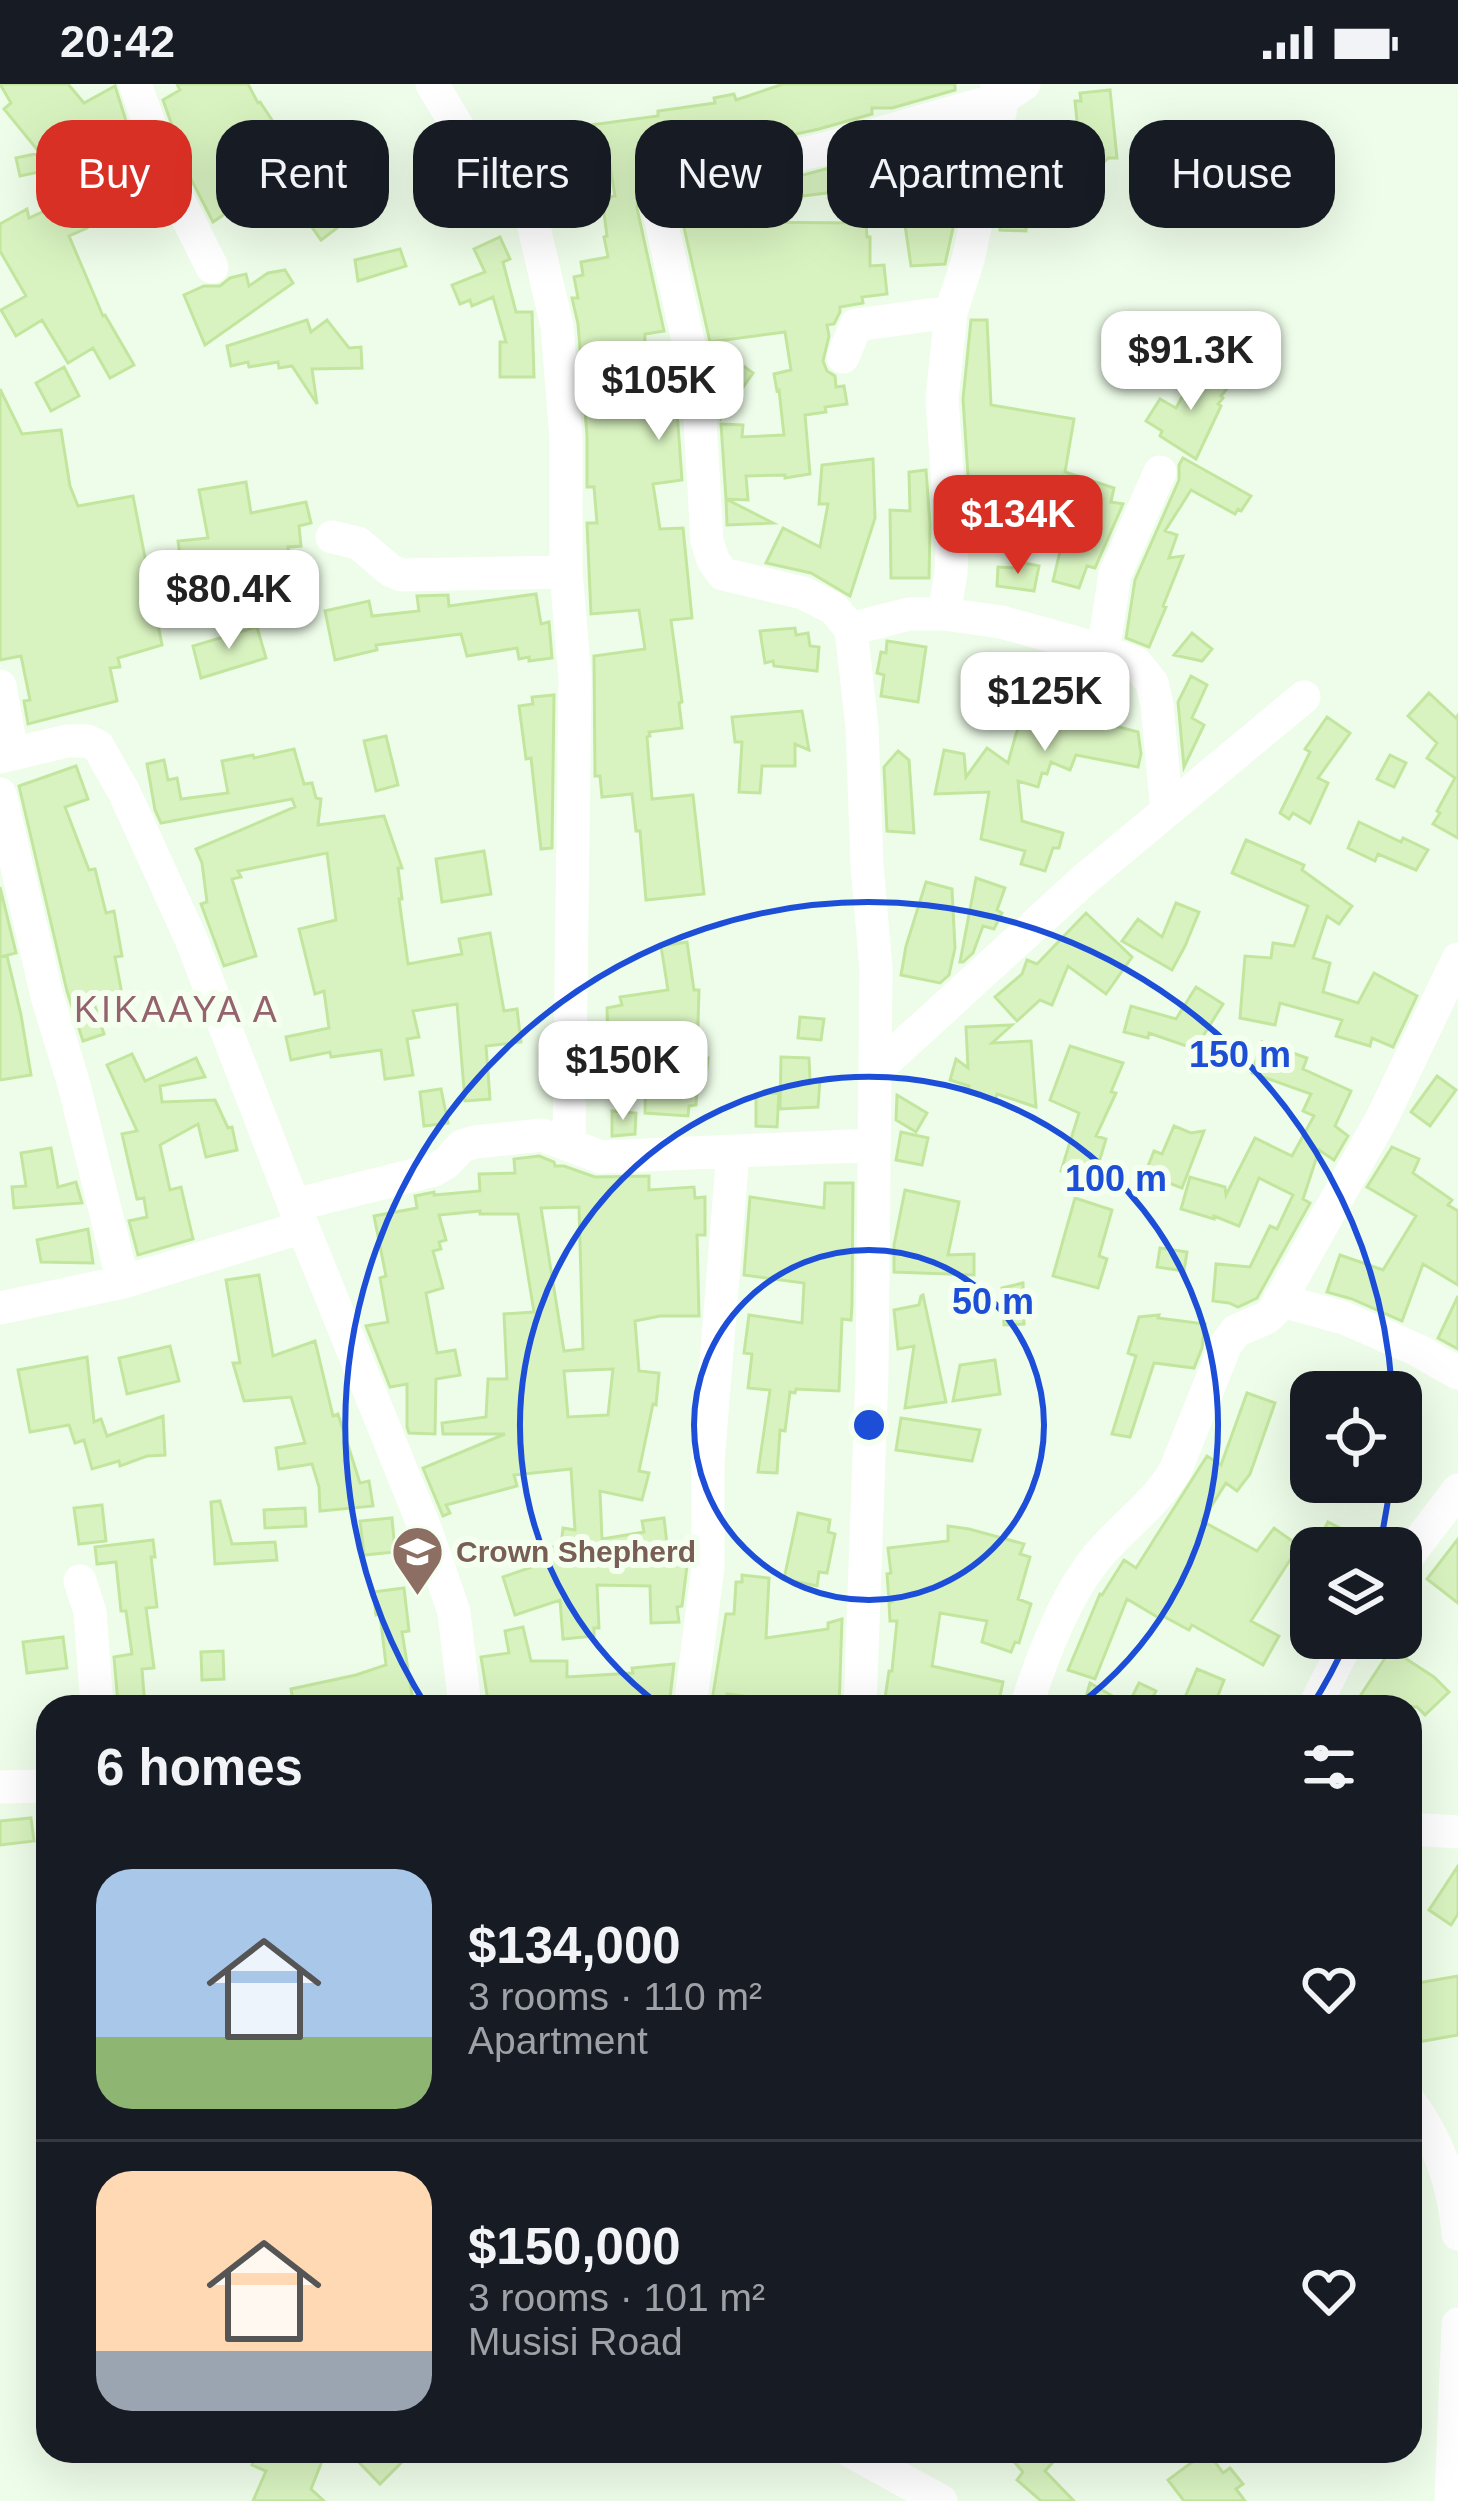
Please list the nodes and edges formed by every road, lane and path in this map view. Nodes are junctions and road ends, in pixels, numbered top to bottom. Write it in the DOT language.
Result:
graph roads {
  1 [pos="431,84"];
  2 [pos="148,89"];
  3 [pos="1008,89"];
  4 [pos="212,267"];
  5 [pos="951,313"];
  6 [pos="843,358"];
  7 [pos="1160,472"];
  8 [pos="332,536"];
  9 [pos="566,572"];
  10 [pos="944,614"];
  11 [pos="851,629"];
  12 [pos="1103,652"];
  13 [pos="0,686"];
  14 [pos="1304,697"];
  15 [pos="6,755"];
  16 [pos="0,794"];
  17 [pos="1167,811"];
  18 [pos="1458,959"];
  19 [pos="875,1071"];
  20 [pos="569,1144"];
  21 [pos="874,1145"];
  22 [pos="733,1152"];
  23 [pos="298,1216"];
  24 [pos="123,1282"];
  25 [pos="1279,1300"];
  26 [pos="0,1308"];
  27 [pos="1458,1373"];
  28 [pos="1458,1490"];
  29 [pos="1422,1537"];
  30 [pos="80,1581"];
  31 [pos="1338,1659"];
  32 [pos="96,1695"];
  33 [pos="464,1695"];
  34 [pos="692,1695"];
  35 [pos="860,1695"];
  36 [pos="1030,1695"];
  37 [pos="1320,1695"];
  38 [pos="36,1786"];
  39 [pos="0,1787"];
  40 [pos="1422,1829"];
  41 [pos="1457,1830"];
  42 [pos="1422,2122"];
  43 [pos="1458,2234"];
  44 [pos="1458,2324"];
  45 [pos="872,2463"];
  46 [pos="941,2501"];
  47 [pos="1451,2501"];
  1 -- 9 [label="street"];
  2 -- 4 [label="street"];
  3 -- 5 [label="street"];
  3 -- 11 [label="street"];
  5 -- 6 [label="street"];
  5 -- 10 [label="street"];
  7 -- 12 [label="street"];
  8 -- 9 [label="street"];
  9 -- 20 [label="street"];
  10 -- 11 [label="street"];
  10 -- 12 [label="street"];
  11 -- 19 [label="street"];
  12 -- 17 [label="street"];
  13 -- 15 [label="street"];
  14 -- 17 [label="street"];
  15 -- 23 [label="street"];
  16 -- 24 [label="street"];
  17 -- 19 [label="street"];
  18 -- 25 [label="street"];
  19 -- 21 [label="street"];
  20 -- 22 [label="street"];
  20 -- 23 [label="street"];
  21 -- 22 [label="street"];
  21 -- 35 [label="street"];
  22 -- 34 [label="street"];
  23 -- 24 [label="street"];
  23 -- 33 [label="street"];
  24 -- 26 [label="street"];
  25 -- 27 [label="street"];
  25 -- 36 [label="street"];
  28 -- 29 [label="street"];
  30 -- 32 [label="street"];
  31 -- 37 [label="street"];
  38 -- 39 [label="street"];
  40 -- 41 [label="street"];
  42 -- 43 [label="street"];
  44 -- 47 [label="street"];
  45 -- 46 [label="street"];
}
